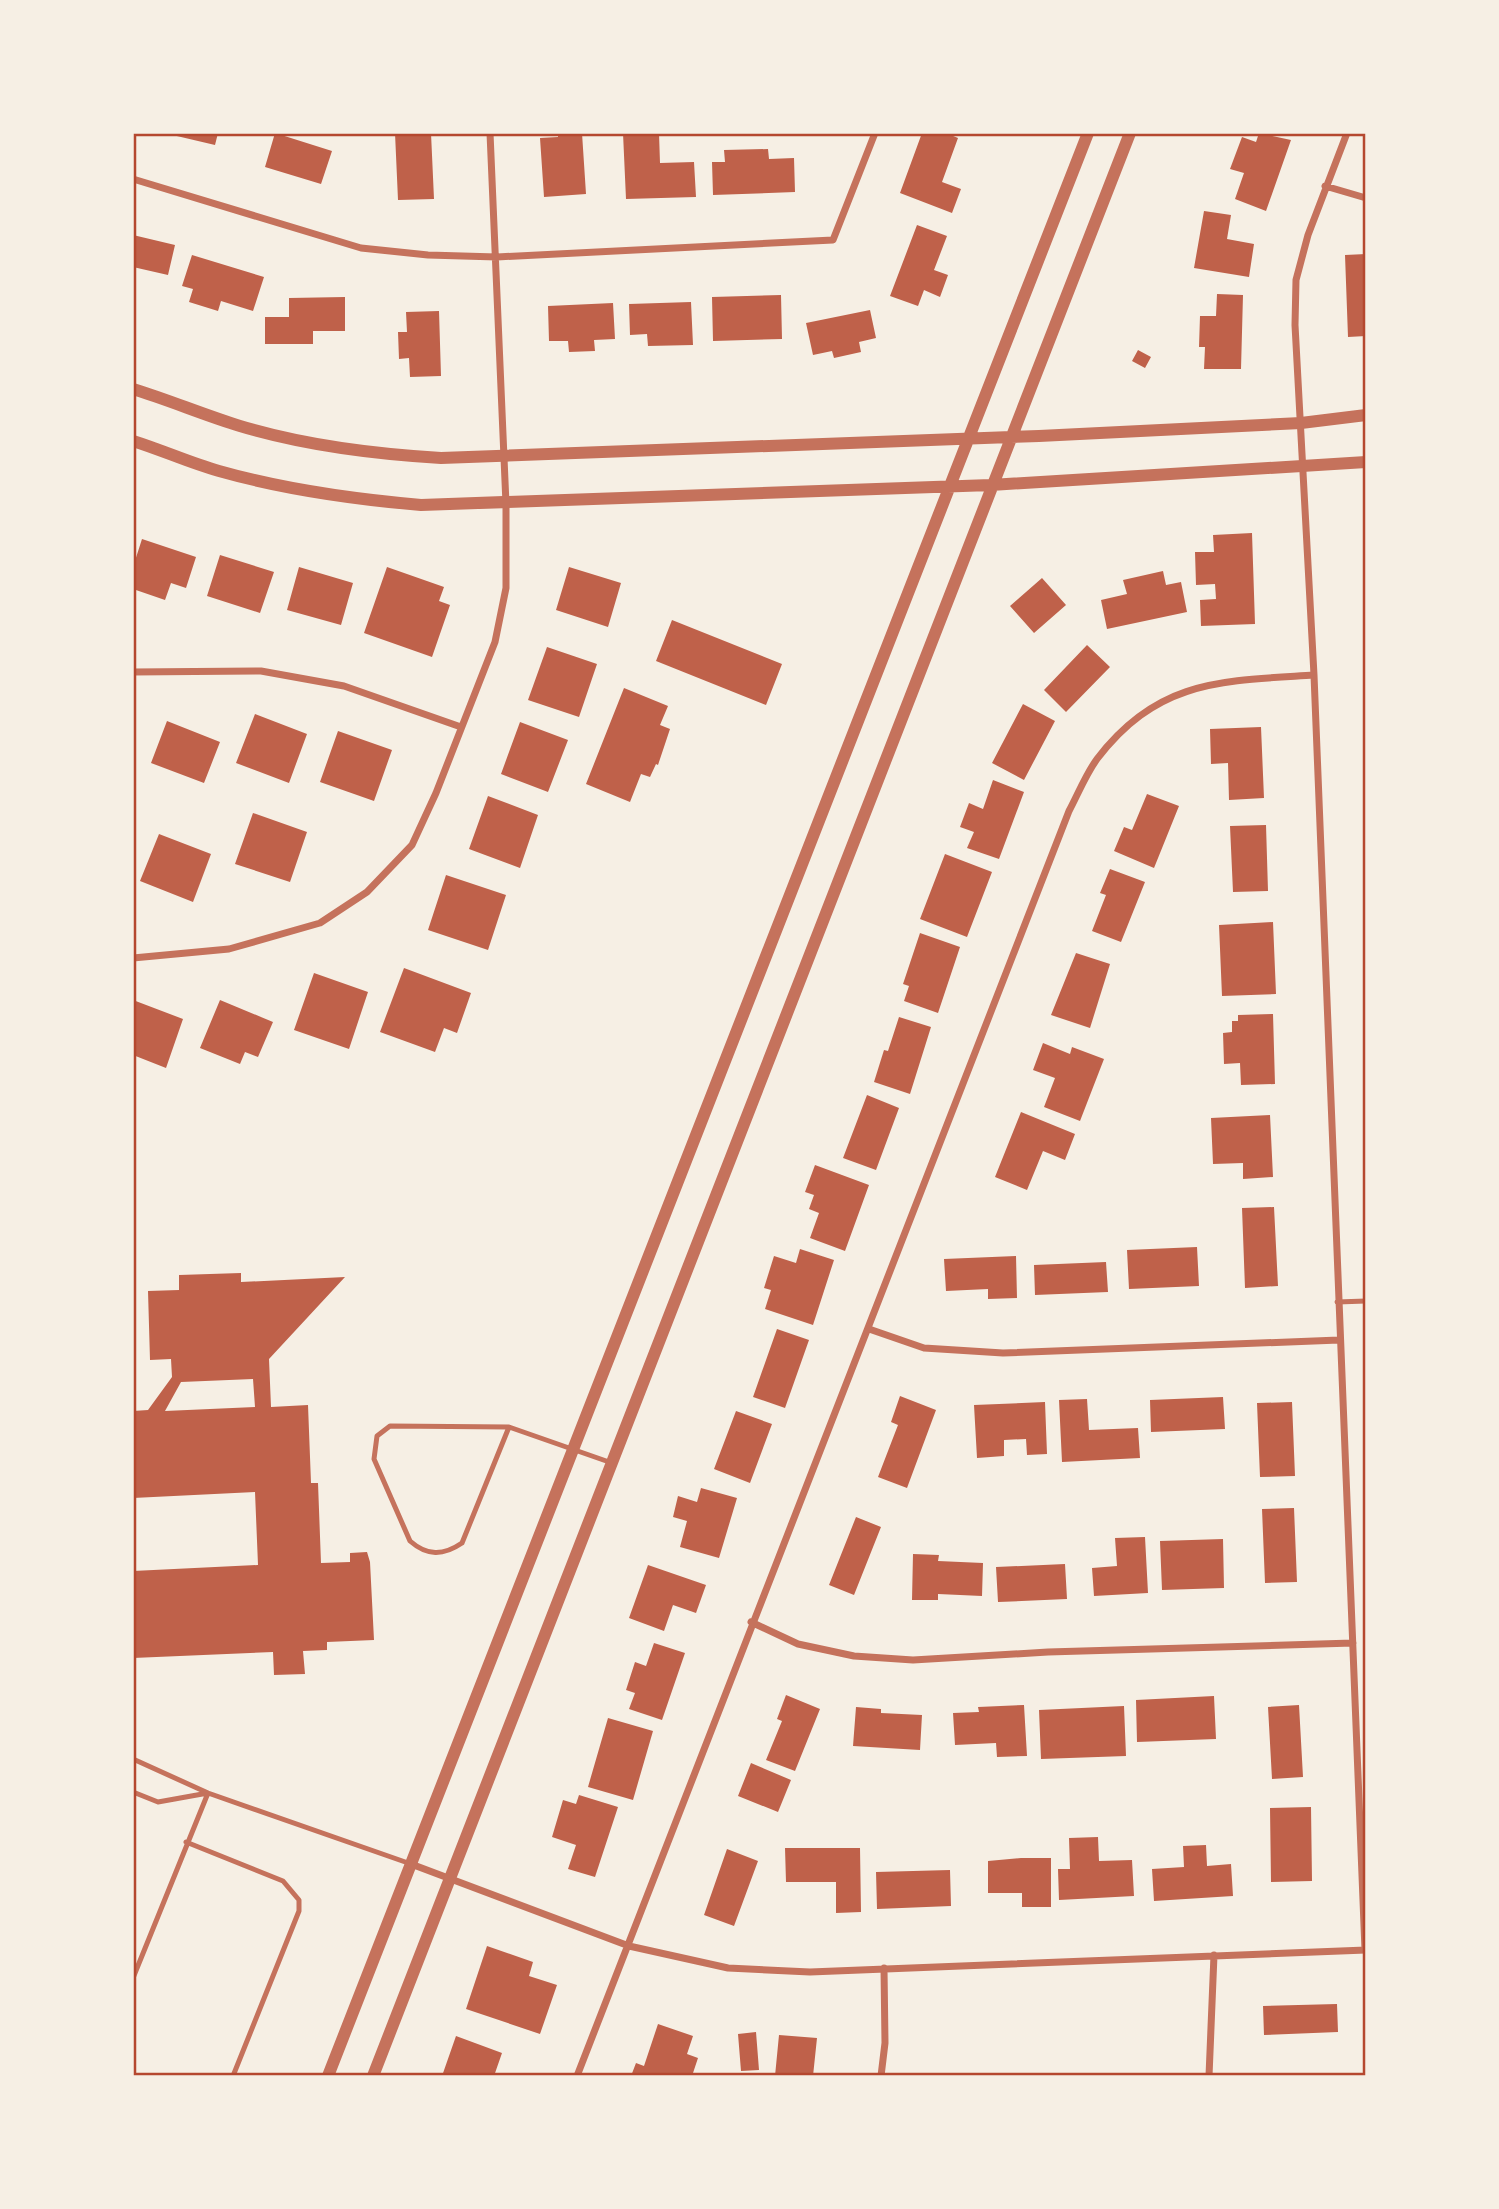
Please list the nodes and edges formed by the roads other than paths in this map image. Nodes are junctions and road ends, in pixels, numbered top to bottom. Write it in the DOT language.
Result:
graph roads {
  1 [pos="490,133"];
  2 [pos="875,133"];
  3 [pos="1088,133"];
  4 [pos="1130,133"];
  5 [pos="1346,133"];
  6 [pos="133,179"];
  7 [pos="1325,186"];
  8 [pos="1366,198"];
  9 [pos="498,257"];
  10 [pos="133,389"];
  11 [pos="1366,415"];
  12 [pos="1301,423"];
  13 [pos="1010,437"];
  14 [pos="967,439"];
  15 [pos="133,441"];
  16 [pos="505,458"];
  17 [pos="1366,462"];
  18 [pos="1304,465"];
  19 [pos="991,485"];
  20 [pos="949,486"];
  21 [pos="506,504"];
  22 [pos="133,673"];
  23 [pos="1314,674"];
  24 [pos="461,727"];
  25 [pos="133,958"];
  26 [pos="1366,1301"];
  27 [pos="1337,1302"];
  28 [pos="870,1329"];
  29 [pos="1339,1340"];
  30 [pos="509,1427"];
  31 [pos="573,1448"];
  32 [pos="612,1463"];
  33 [pos="751,1622"];
  34 [pos="1353,1643"];
  35 [pos="133,1759"];
  36 [pos="133,1792"];
  37 [pos="208,1793"];
  38 [pos="186,1842"];
  39 [pos="411,1864"];
  40 [pos="450,1878"];
  41 [pos="629,1945"];
  42 [pos="1365,1950"];
  43 [pos="1214,1955"];
  44 [pos="884,1968"];
  45 [pos="133,1979"];
  46 [pos="233,2076"];
  47 [pos="328,2076"];
  48 [pos="373,2076"];
  49 [pos="577,2076"];
  50 [pos="881,2076"];
  51 [pos="1209,2076"];
  1 -- 9 [label="street"];
  2 -- 9 [label="street"];
  3 -- 14 [label="street"];
  4 -- 13 [label="street"];
  5 -- 7 [label="street"];
  6 -- 9 [label="street"];
  7 -- 8 [label="street"];
  7 -- 12 [label="street"];
  9 -- 16 [label="street"];
  10 -- 16 [label="street"];
  11 -- 12 [label="street"];
  12 -- 13 [label="street"];
  12 -- 18 [label="street"];
  13 -- 14 [label="street"];
  13 -- 19 [label="street"];
  14 -- 16 [label="street"];
  14 -- 20 [label="street"];
  15 -- 21 [label="street"];
  16 -- 21 [label="street"];
  17 -- 18 [label="street"];
  18 -- 19 [label="street"];
  18 -- 23 [label="street"];
  19 -- 20 [label="street"];
  19 -- 32 [label="street"];
  20 -- 21 [label="street"];
  20 -- 31 [label="street"];
  21 -- 24 [label="street"];
  22 -- 24 [label="street"];
  23 -- 27 [label="street"];
  23 -- 28 [label="street"];
  24 -- 25 [label="street"];
  26 -- 27 [label="lane"];
  27 -- 29 [label="street"];
  28 -- 29 [label="street"];
  28 -- 33 [label="street"];
  29 -- 34 [label="street"];
  30 -- 30 [label="lane"];
  30 -- 31 [label="lane"];
  31 -- 32 [label="lane"];
  31 -- 39 [label="street"];
  32 -- 40 [label="street"];
  33 -- 34 [label="street"];
  33 -- 41 [label="street"];
  34 -- 42 [label="street"];
  35 -- 37 [label="lane"];
  36 -- 37 [label="lane"];
  37 -- 38 [label="lane"];
  37 -- 39 [label="lane"];
  38 -- 45 [label="lane"];
  38 -- 46 [label="lane"];
  39 -- 40 [label="street"];
  39 -- 47 [label="street"];
  40 -- 41 [label="street"];
  40 -- 48 [label="street"];
  41 -- 44 [label="street"];
  41 -- 49 [label="street"];
  42 -- 43 [label="street"];
  43 -- 44 [label="street"];
  43 -- 51 [label="street"];
  44 -- 50 [label="street"];
}
